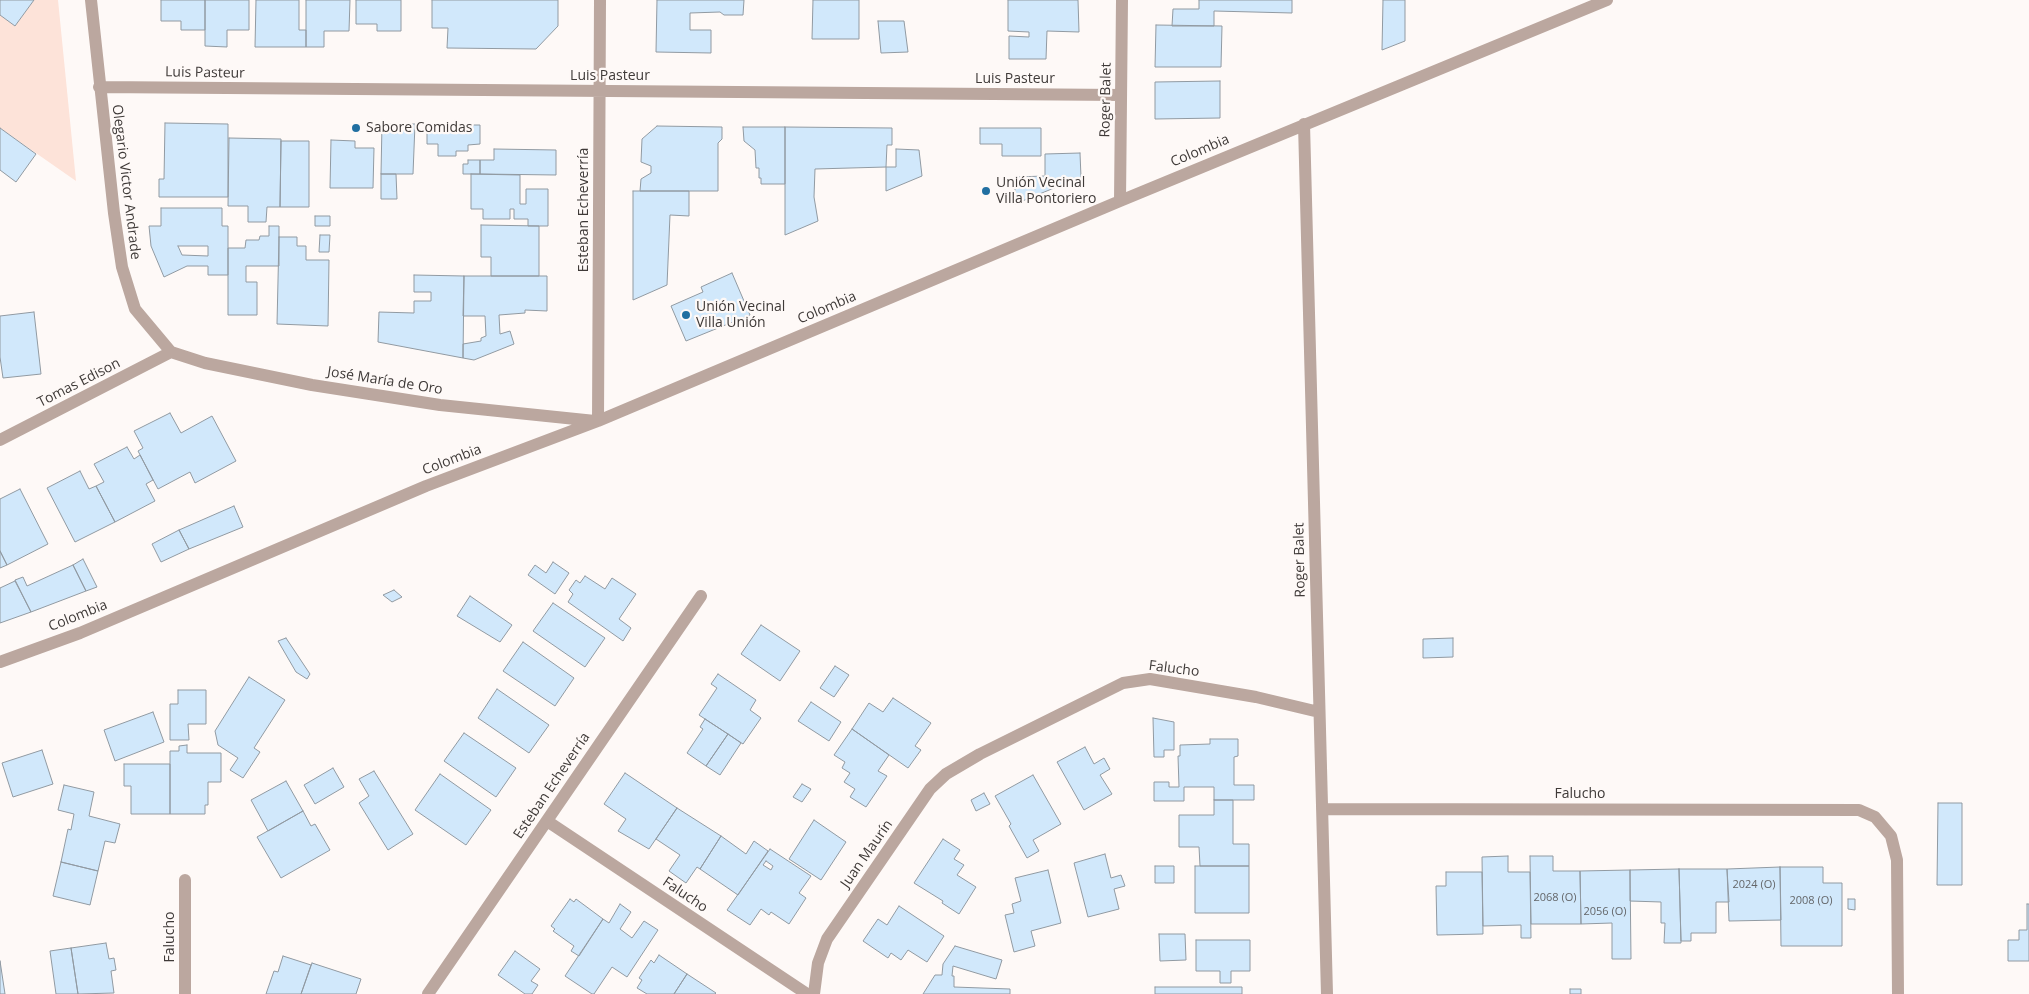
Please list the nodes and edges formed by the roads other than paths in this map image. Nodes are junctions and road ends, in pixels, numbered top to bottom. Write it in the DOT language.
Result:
graph roads {
  1 [pos="91,0"];
  2 [pos="600,0"];
  3 [pos="1122,0"];
  4 [pos="1607,0"];
  5 [pos="99,86"];
  6 [pos="600,91"];
  7 [pos="1121,96"];
  8 [pos="1304,124"];
  9 [pos="1120,201"];
  10 [pos="171,352"];
  11 [pos="598,421"];
  12 [pos="0,440"];
  13 [pos="701,596"];
  14 [pos="0,662"];
  15 [pos="1319,712"];
  16 [pos="980,754"];
  17 [pos="1322,809"];
  18 [pos="547,821"];
  19 [pos="186,880"];
  20 [pos="185,994"];
  21 [pos="428,994"];
  22 [pos="807,994"];
  23 [pos="814,994"];
  24 [pos="1327,994"];
  25 [pos="1898,994"];
  1 -- 5 [label="street, Olegario Victor Andrade"];
  2 -- 6 [label="street, Esteban Echeverría"];
  3 -- 7 [label="street, Roger Balet"];
  4 -- 8 [label="street, Colombia"];
  5 -- 6 [label="street, Luis Pasteur"];
  5 -- 10 [label="street, Olegario Victor Andrade"];
  6 -- 7 [label="street, Luis Pasteur"];
  6 -- 11 [label="street, Esteban Echeverría"];
  7 -- 9 [label="street, Roger Balet"];
  8 -- 9 [label="street, Colombia"];
  8 -- 15 [label="street, Roger Balet"];
  9 -- 11 [label="street, Colombia"];
  10 -- 11 [label="street, José María de Oro"];
  10 -- 12 [label="street, Tomas Edison"];
  11 -- 14 [label="street, Colombia"];
  13 -- 18 [label="street, Esteban Echeverría"];
  15 -- 16 [label="street, Falucho"];
  15 -- 17 [label="street, Roger Balet"];
  16 -- 23 [label="street, Juan Maurín"];
  17 -- 24 [label="street, Roger Balet"];
  17 -- 25 [label="street, Falucho"];
  18 -- 21 [label="street, Esteban Echeverría"];
  18 -- 22 [label="street, Falucho"];
  19 -- 20 [label="street, Falucho"];
}
